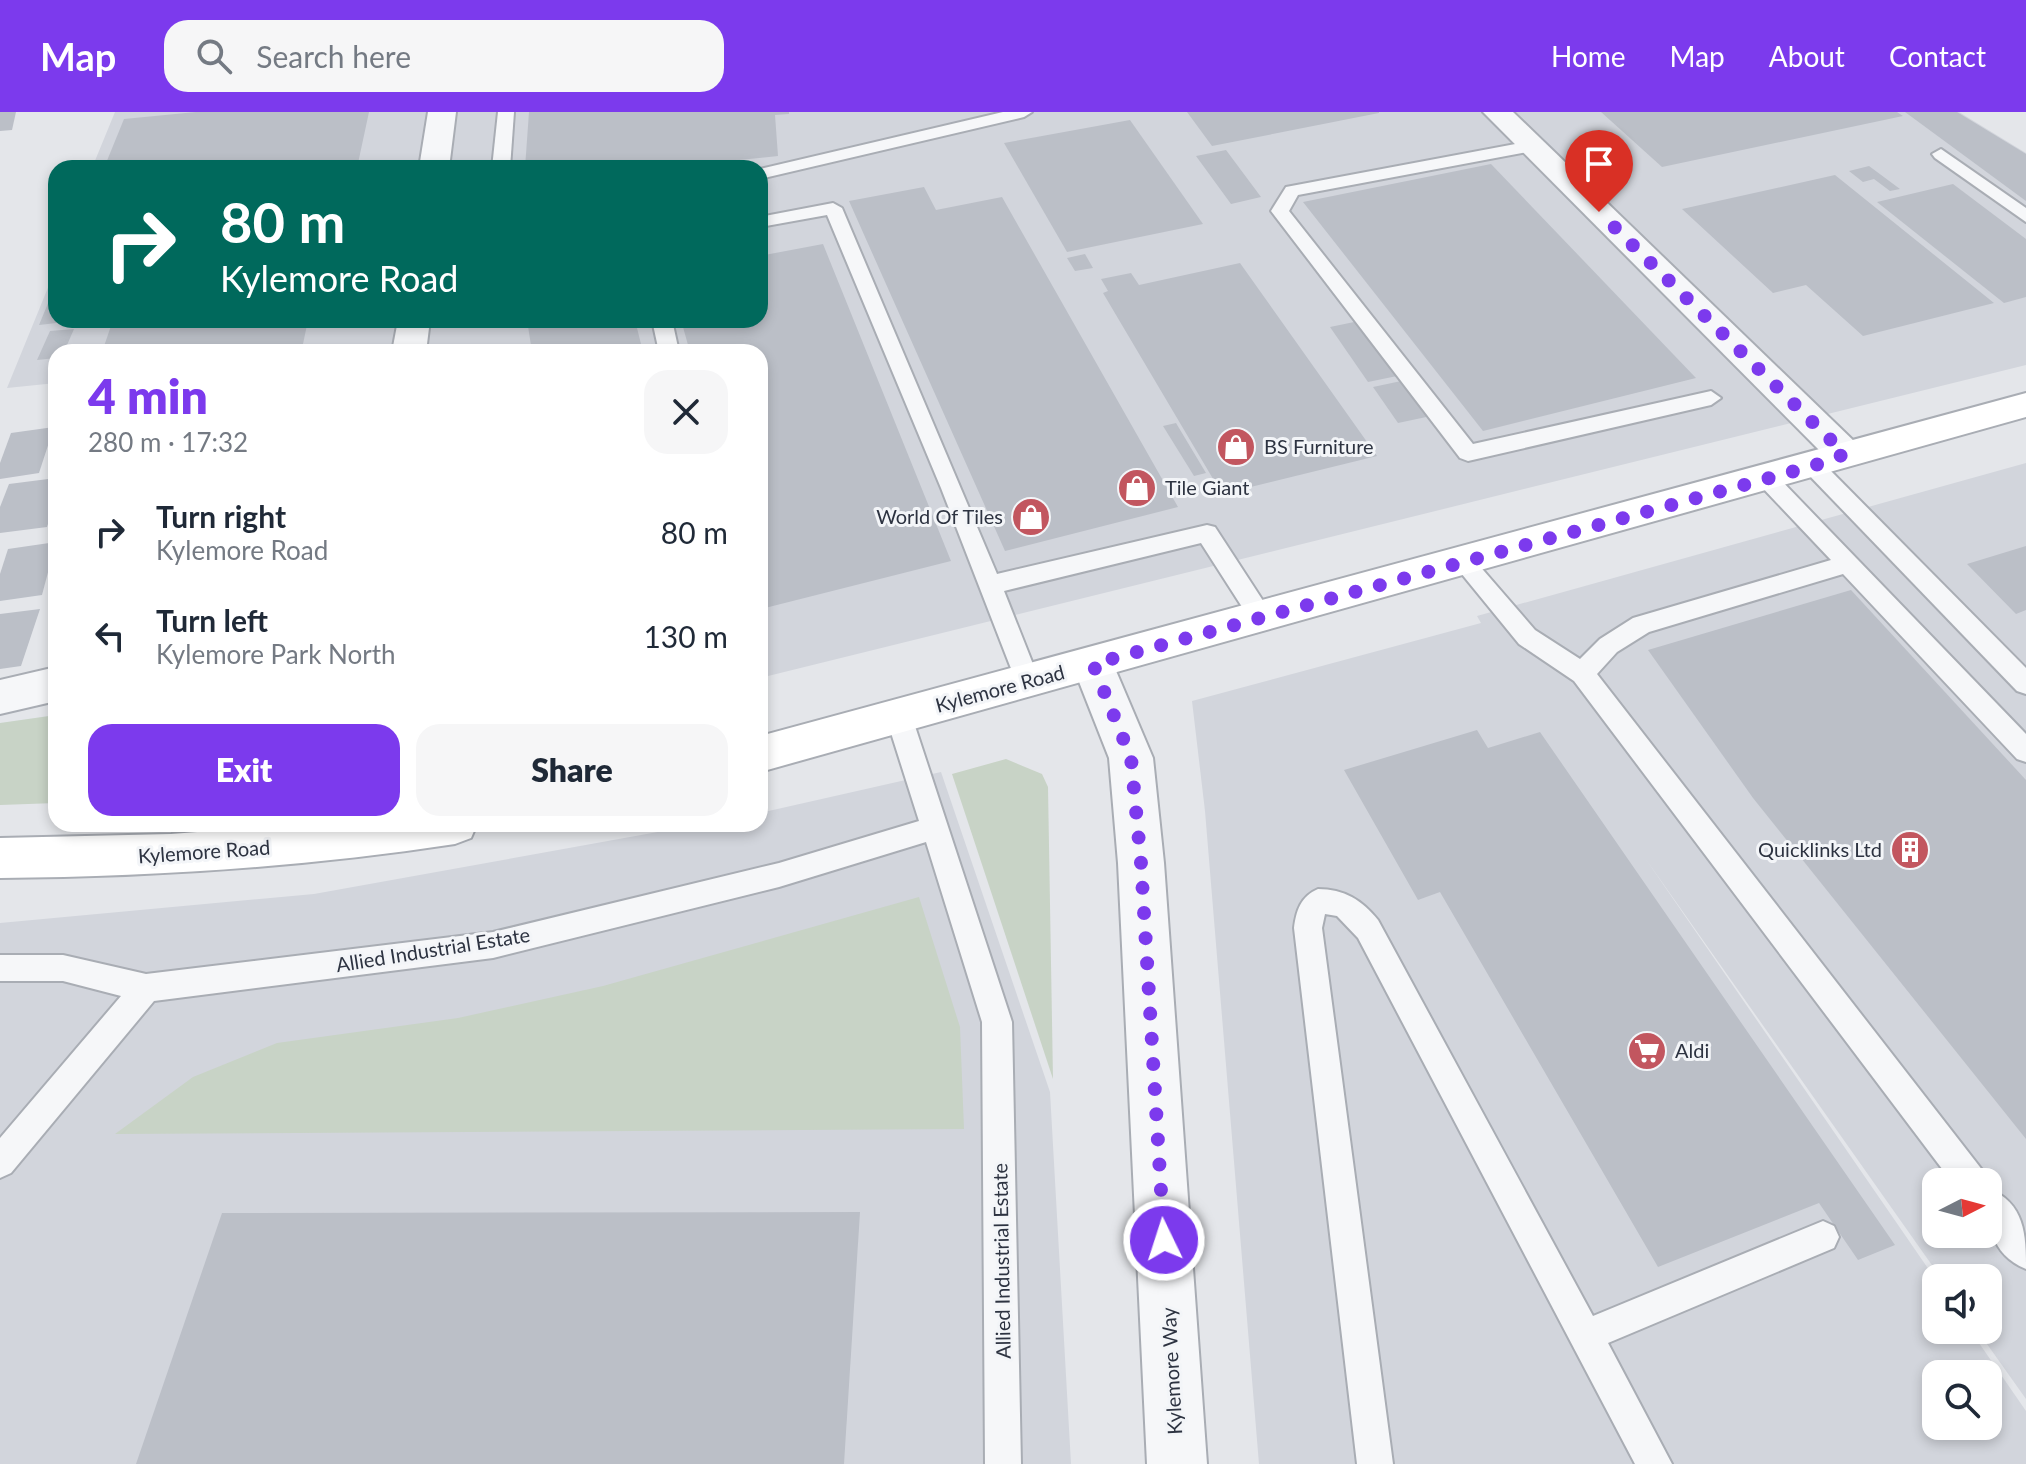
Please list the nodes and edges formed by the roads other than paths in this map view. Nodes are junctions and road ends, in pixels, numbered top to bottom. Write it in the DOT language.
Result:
graph roads {
  1 [pos="442,112"];
  2 [pos="506,112"];
  3 [pos="1024,112"];
  4 [pos="1497,112"];
  5 [pos="1532,146"];
  6 [pos="1941,154"];
  7 [pos="435,160"];
  8 [pos="502,160"];
  9 [pos="768,172"];
  10 [pos="2026,217"];
  11 [pos="768,220"];
  12 [pos="1711,398"];
  13 [pos="2026,405"];
  14 [pos="1829,460"];
  15 [pos="1767,479"];
  16 [pos="1463,562"];
  17 [pos="1848,564"];
  18 [pos="990,585"];
  19 [pos="1261,617"];
  20 [pos="1093,664"];
  21 [pos="1583,674"];
  22 [pos="1028,682"];
  23 [pos="2026,684"];
  24 [pos="48,686"];
  25 [pos="0,697"];
  26 [pos="899,717"];
  27 [pos="768,745"];
  28 [pos="2026,751"];
  29 [pos="935,828"];
  30 [pos="344,832"];
  31 [pos="0,858"];
  32 [pos="0,968"];
  33 [pos="146,988"];
  34 [pos="0,1162"];
  35 [pos="1961,1168"];
  36 [pos="2002,1222"];
  37 [pos="1823,1237"];
  38 [pos="2026,1253"];
  39 [pos="1587,1335"];
  40 [pos="1003,1464"];
  41 [pos="1177,1464"];
  42 [pos="1375,1464"];
  43 [pos="1654,1464"];
  1 -- 7 [label="street"];
  2 -- 8 [label="lane"];
  3 -- 9 [label="lane"];
  4 -- 5 [label="street"];
  5 -- 12 [label="lane"];
  5 -- 14 [label="street"];
  6 -- 10 [label="lane"];
  11 -- 18 [label="lane"];
  13 -- 14 [label="main road, Kylemore Road"];
  14 -- 15 [label="main road, Kylemore Road"];
  14 -- 23 [label="lane"];
  15 -- 16 [label="main road, Kylemore Road"];
  15 -- 17 [label="lane"];
  16 -- 19 [label="main road, Kylemore Road"];
  16 -- 21 [label="lane"];
  17 -- 21 [label="lane"];
  17 -- 28 [label="lane"];
  18 -- 19 [label="lane"];
  18 -- 22 [label="lane"];
  19 -- 20 [label="main road, Kylemore Road"];
  20 -- 22 [label="main road, Kylemore Road"];
  20 -- 41 [label="street, Kylemore Way"];
  21 -- 35 [label="lane"];
  22 -- 26 [label="main road, Kylemore Road"];
  24 -- 25 [label="street"];
  26 -- 27 [label="main road, Kylemore Road"];
  26 -- 29 [label="lane, Allied Industrial Estate"];
  29 -- 33 [label="lane, Allied Industrial Estate"];
  29 -- 40 [label="lane, Allied Industrial Estate"];
  30 -- 31 [label="main road, Kylemore Road"];
  32 -- 33 [label="lane"];
  33 -- 34 [label="lane"];
  36 -- 38 [label="lane"];
  37 -- 39 [label="lane"];
  39 -- 42 [label="lane"];
  39 -- 43 [label="lane"];
}
